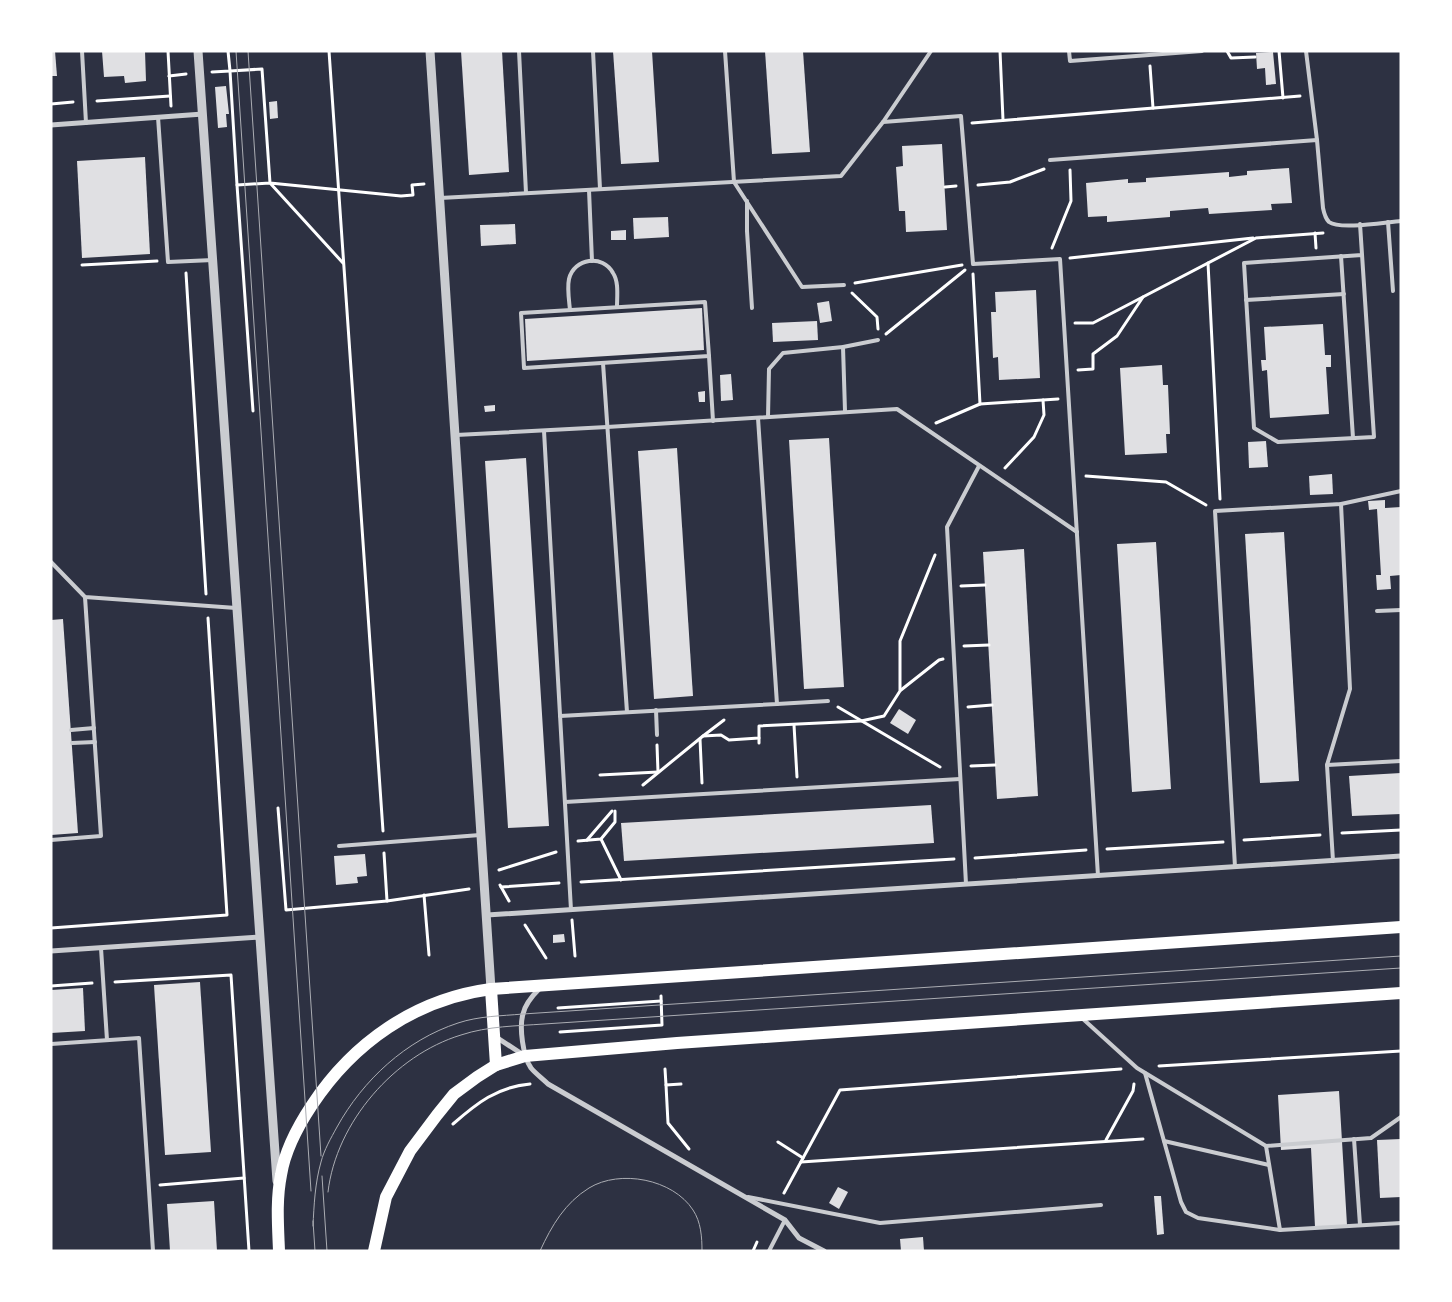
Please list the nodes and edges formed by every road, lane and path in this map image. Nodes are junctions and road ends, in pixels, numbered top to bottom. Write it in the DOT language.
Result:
graph roads {
  1 [pos="82,51"];
  2 [pos="168,51"];
  3 [pos="198,51"];
  4 [pos="329,51"];
  5 [pos="430,51"];
  6 [pos="519,51"];
  7 [pos="593,51"];
  8 [pos="725,51"];
  9 [pos="931,51"];
  10 [pos="1000,51"];
  11 [pos="1069,51"];
  12 [pos="1202,51"];
  13 [pos="1226,51"];
  14 [pos="1280,51"];
  15 [pos="1306,51"];
  16 [pos="1150,55"];
  17 [pos="1255,57"];
  18 [pos="170,96"];
  19 [pos="1312,96"];
  20 [pos="1283,98"];
  21 [pos="85,102"];
  22 [pos="51,104"];
  23 [pos="1153,108"];
  24 [pos="203,114"];
  25 [pos="172,116"];
  26 [pos="158,117"];
  27 [pos="1003,120"];
  28 [pos="86,122"];
  29 [pos="883,122"];
  30 [pos="962,124"];
  31 [pos="51,125"];
  32 [pos="1317,140"];
  33 [pos="1050,160"];
  34 [pos="1070,165"];
  35 [pos="1048,167"];
  36 [pos="734,182"];
  37 [pos="270,183"];
  38 [pos="439,183"];
  39 [pos="237,186"];
  40 [pos="966,186"];
  41 [pos="600,189"];
  42 [pos="339,190"];
  43 [pos="589,190"];
  44 [pos="526,193"];
  45 [pos="440,198"];
  46 [pos="747,201"];
  47 [pos="1401,221"];
  48 [pos="1388,222"];
  49 [pos="1360,224"];
  50 [pos="1326,232"];
  51 [pos="1256,238"];
  52 [pos="1362,255"];
  53 [pos="1341,256"];
  54 [pos="1060,259"];
  55 [pos="168,260"];
  56 [pos="213,260"];
  57 [pos="592,260"];
  58 [pos="1047,260"];
  59 [pos="185,261"];
  60 [pos="1208,263"];
  61 [pos="344,264"];
  62 [pos="973,264"];
  63 [pos="82,265"];
  64 [pos="844,285"];
  65 [pos="1393,291"];
  66 [pos="1344,294"];
  67 [pos="1143,297"];
  68 [pos="1246,300"];
  69 [pos="617,307"];
  70 [pos="752,308"];
  71 [pos="570,310"];
  72 [pos="1064,324"];
  73 [pos="878,340"];
  74 [pos="843,347"];
  75 [pos="709,356"];
  76 [pos="603,363"];
  77 [pos="1067,370"];
  78 [pos="1069,398"];
  79 [pos="1043,400"];
  80 [pos="980,404"];
  81 [pos="252,411"];
  82 [pos="845,412"];
  83 [pos="768,417"];
  84 [pos="758,418"];
  85 [pos="713,421"];
  86 [pos="607,427"];
  87 [pos="924,428"];
  88 [pos="544,431"];
  89 [pos="456,435"];
  90 [pos="1353,438"];
  91 [pos="979,466"];
  92 [pos="1074,475"];
  93 [pos="996,478"];
  94 [pos="1401,491"];
  95 [pos="1342,504"];
  96 [pos="1215,510"];
  97 [pos="1220,510"];
  98 [pos="1077,532"];
  99 [pos="936,553"];
  100 [pos="51,562"];
  101 [pos="985,585"];
  102 [pos="950,586"];
  103 [pos="85,597"];
  104 [pos="207,606"];
  105 [pos="237,608"];
  106 [pos="1401,610"];
  107 [pos="1377,611"];
  108 [pos="988,645"];
  109 [pos="953,647"];
  110 [pos="954,659"];
  111 [pos="900,691"];
  112 [pos="828,701"];
  113 [pos="778,704"];
  114 [pos="992,705"];
  115 [pos="956,708"];
  116 [pos="656,710"];
  117 [pos="627,712"];
  118 [pos="560,716"];
  119 [pos="861,721"];
  120 [pos="794,725"];
  121 [pos="94,728"];
  122 [pos="71,730"];
  123 [pos="657,735"];
  124 [pos="759,738"];
  125 [pos="700,739"];
  126 [pos="94,742"];
  127 [pos="72,743"];
  128 [pos="759,743"];
  129 [pos="1401,760"];
  130 [pos="995,765"];
  131 [pos="1328,765"];
  132 [pos="960,767"];
  133 [pos="658,772"];
  134 [pos="600,775"];
  135 [pos="960,779"];
  136 [pos="798,787"];
  137 [pos="702,793"];
  138 [pos="565,802"];
  139 [pos="278,808"];
  140 [pos="482,834"];
  141 [pos="600,839"];
  142 [pos="51,840"];
  143 [pos="587,840"];
  144 [pos="568,841"];
  145 [pos="383,842"];
  146 [pos="339,846"];
  147 [pos="568,848"];
  148 [pos="1401,856"];
  149 [pos="1333,861"];
  150 [pos="1235,867"];
  151 [pos="499,870"];
  152 [pos="1098,876"];
  153 [pos="621,880"];
  154 [pos="966,884"];
  155 [pos="469,889"];
  156 [pos="424,895"];
  157 [pos="387,901"];
  158 [pos="571,910"];
  159 [pos="487,915"];
  160 [pos="1401,927"];
  161 [pos="51,928"];
  162 [pos="260,937"];
  163 [pos="101,948"];
  164 [pos="51,951"];
  165 [pos="429,955"];
  166 [pos="575,956"];
  167 [pos="103,983"];
  168 [pos="51,986"];
  169 [pos="542,986"];
  170 [pos="491,989"];
  171 [pos="1401,993"];
  172 [pos="661,996"];
  173 [pos="661,1001"];
  174 [pos="558,1008"];
  175 [pos="1079,1016"];
  176 [pos="560,1032"];
  177 [pos="494,1035"];
  178 [pos="107,1040"];
  179 [pos="51,1044"];
  180 [pos="1401,1051"];
  181 [pos="525,1056"];
  182 [pos="496,1065"];
  183 [pos="1137,1068"];
  184 [pos="665,1069"];
  185 [pos="1145,1073"];
  186 [pos="546,1082"];
  187 [pos="681,1084"];
  188 [pos="666,1085"];
  189 [pos="1401,1117"];
  190 [pos="449,1128"];
  191 [pos="1143,1138"];
  192 [pos="1354,1139"];
  193 [pos="1105,1141"];
  194 [pos="1164,1141"];
  195 [pos="778,1142"];
  196 [pos="1266,1146"];
  197 [pos="692,1152"];
  198 [pos="802,1160"];
  199 [pos="1269,1165"];
  200 [pos="244,1178"];
  201 [pos="149,1185"];
  202 [pos="743,1196"];
  203 [pos="278,1197"];
  204 [pos="778,1203"];
  205 [pos="1101,1205"];
  206 [pos="773,1213"];
  207 [pos="785,1220"];
  208 [pos="1401,1223"];
  209 [pos="1360,1226"];
  210 [pos="1280,1230"];
  211 [pos="153,1251"];
  212 [pos="249,1251"];
  213 [pos="279,1251"];
  214 [pos="374,1251"];
  215 [pos="753,1251"];
  216 [pos="769,1251"];
  217 [pos="824,1251"];
  1 -- 21 [label="lane"];
  2 -- 18 [label="path"];
  3 -- 24 [label="street"];
  4 -- 42 [label="path"];
  5 -- 38 [label="street"];
  6 -- 44 [label="lane"];
  7 -- 41 [label="lane"];
  8 -- 36 [label="lane"];
  9 -- 29 [label="lane"];
  10 -- 27 [label="path"];
  11 -- 16 [label="lane"];
  12 -- 16 [label="lane"];
  13 -- 17 [label="path"];
  14 -- 20 [label="path"];
  15 -- 19 [label="lane"];
  16 -- 23 [label="path"];
  18 -- 21 [label="path"];
  18 -- 25 [label="path"];
  19 -- 20 [label="path"];
  19 -- 32 [label="lane"];
  20 -- 23 [label="path"];
  21 -- 22 [label="path"];
  21 -- 28 [label="lane"];
  23 -- 27 [label="path"];
  24 -- 25 [label="street"];
  24 -- 56 [label="street"];
  25 -- 26 [label="street"];
  26 -- 28 [label="street"];
  26 -- 55 [label="lane"];
  27 -- 30 [label="path"];
  28 -- 31 [label="street"];
  29 -- 30 [label="lane"];
  29 -- 36 [label="lane"];
  30 -- 40 [label="lane"];
  32 -- 33 [label="lane"];
  32 -- 49 [label="lane"];
  34 -- 58 [label="path"];
  35 -- 40 [label="path"];
  36 -- 41 [label="lane"];
  36 -- 46 [label="lane"];
  37 -- 39 [label="path"];
  37 -- 39 [label="path"];
  37 -- 42 [label="path"];
  37 -- 61 [label="path"];
  38 -- 42 [label="path"];
  38 -- 45 [label="street"];
  39 -- 81 [label="path"];
  40 -- 62 [label="lane"];
  41 -- 43 [label="lane"];
  42 -- 61 [label="path"];
  43 -- 44 [label="lane"];
  43 -- 57 [label="lane"];
  44 -- 45 [label="lane"];
  45 -- 89 [label="street"];
  46 -- 64 [label="lane"];
  46 -- 70 [label="lane"];
  47 -- 48 [label="lane"];
  48 -- 49 [label="lane"];
  48 -- 65 [label="lane"];
  49 -- 52 [label="lane"];
  50 -- 51 [label="path"];
  51 -- 54 [label="path"];
  51 -- 60 [label="path"];
  52 -- 53 [label="lane"];
  52 -- 90 [label="lane"];
  53 -- 66 [label="lane"];
  53 -- 68 [label="lane"];
  54 -- 58 [label="lane"];
  54 -- 72 [label="lane"];
  55 -- 59 [label="lane"];
  55 -- 63 [label="path"];
  56 -- 59 [label="lane"];
  56 -- 105 [label="street"];
  57 -- 69 [label="lane"];
  57 -- 71 [label="lane"];
  58 -- 62 [label="lane"];
  59 -- 104 [label="path"];
  60 -- 67 [label="path"];
  60 -- 97 [label="path"];
  61 -- 145 [label="path"];
  62 -- 64 [label="path"];
  62 -- 73 [label="path"];
  62 -- 80 [label="path"];
  64 -- 73 [label="path"];
  66 -- 68 [label="lane"];
  66 -- 90 [label="lane"];
  67 -- 72 [label="path"];
  67 -- 77 [label="path"];
  68 -- 90 [label="lane"];
  69 -- 71 [label="lane"];
  69 -- 75 [label="lane"];
  71 -- 76 [label="lane"];
  72 -- 77 [label="lane"];
  73 -- 74 [label="lane"];
  74 -- 82 [label="lane"];
  74 -- 83 [label="lane"];
  75 -- 76 [label="lane"];
  75 -- 85 [label="lane"];
  76 -- 86 [label="lane"];
  77 -- 78 [label="lane"];
  78 -- 79 [label="path"];
  78 -- 92 [label="lane"];
  79 -- 80 [label="path"];
  79 -- 93 [label="path"];
  80 -- 87 [label="path"];
  82 -- 83 [label="lane"];
  82 -- 87 [label="lane"];
  83 -- 84 [label="lane"];
  84 -- 85 [label="lane"];
  84 -- 113 [label="lane"];
  85 -- 86 [label="lane"];
  86 -- 88 [label="lane"];
  86 -- 117 [label="lane"];
  87 -- 91 [label="lane"];
  88 -- 89 [label="lane"];
  88 -- 118 [label="lane"];
  89 -- 140 [label="street"];
  91 -- 93 [label="lane"];
  91 -- 102 [label="lane"];
  92 -- 96 [label="path"];
  92 -- 98 [label="lane"];
  93 -- 98 [label="lane"];
  94 -- 95 [label="lane"];
  95 -- 97 [label="lane"];
  95 -- 131 [label="lane"];
  96 -- 97 [label="lane"];
  96 -- 150 [label="lane"];
  98 -- 152 [label="lane"];
  99 -- 111 [label="path"];
  100 -- 103 [label="lane"];
  101 -- 102 [label="path"];
  102 -- 109 [label="lane"];
  103 -- 104 [label="lane"];
  103 -- 121 [label="lane"];
  104 -- 105 [label="lane"];
  104 -- 161 [label="path"];
  105 -- 162 [label="street"];
  106 -- 107 [label="lane"];
  108 -- 109 [label="path"];
  109 -- 110 [label="lane"];
  110 -- 111 [label="path"];
  110 -- 115 [label="lane"];
  111 -- 119 [label="path"];
  112 -- 113 [label="lane"];
  112 -- 119 [label="path"];
  113 -- 116 [label="lane"];
  114 -- 115 [label="path"];
  115 -- 132 [label="lane"];
  116 -- 117 [label="lane"];
  116 -- 123 [label="lane"];
  117 -- 118 [label="lane"];
  118 -- 138 [label="lane"];
  119 -- 120 [label="path"];
  119 -- 135 [label="path"];
  120 -- 124 [label="path"];
  120 -- 136 [label="path"];
  121 -- 122 [label="lane"];
  121 -- 126 [label="lane"];
  123 -- 133 [label="path"];
  124 -- 125 [label="path"];
  124 -- 128 [label="path"];
  125 -- 133 [label="path"];
  125 -- 137 [label="path"];
  126 -- 127 [label="lane"];
  126 -- 142 [label="lane"];
  129 -- 131 [label="lane"];
  130 -- 132 [label="path"];
  131 -- 149 [label="lane"];
  132 -- 135 [label="lane"];
  133 -- 134 [label="path"];
  135 -- 136 [label="lane"];
  135 -- 154 [label="lane"];
  136 -- 137 [label="lane"];
  137 -- 138 [label="lane"];
  138 -- 144 [label="lane"];
  139 -- 157 [label="path"];
  140 -- 145 [label="lane"];
  140 -- 159 [label="street"];
  141 -- 143 [label="path"];
  141 -- 143 [label="path"];
  141 -- 153 [label="path"];
  143 -- 144 [label="path"];
  144 -- 147 [label="lane"];
  145 -- 146 [label="lane"];
  145 -- 157 [label="path"];
  147 -- 151 [label="path"];
  147 -- 158 [label="lane"];
  148 -- 149 [label="street"];
  149 -- 150 [label="street"];
  150 -- 152 [label="street"];
  152 -- 154 [label="street"];
  154 -- 158 [label="street"];
  155 -- 156 [label="path"];
  156 -- 157 [label="path"];
  156 -- 165 [label="path"];
  158 -- 159 [label="street"];
  158 -- 166 [label="path"];
  159 -- 170 [label="street"];
  160 -- 169 [label="main road"];
  162 -- 163 [label="street"];
  162 -- 203 [label="street"];
  163 -- 164 [label="street"];
  163 -- 167 [label="lane"];
  167 -- 168 [label="path"];
  167 -- 178 [label="lane"];
  167 -- 200 [label="path"];
  169 -- 170 [label="main road"];
  169 -- 181 [label="street"];
  170 -- 177 [label="main road"];
  170 -- 203 [label="main road"];
  171 -- 175 [label="main road"];
  172 -- 173 [label="path"];
  173 -- 174 [label="path"];
  173 -- 176 [label="path"];
  175 -- 181 [label="main road"];
  175 -- 183 [label="lane"];
  177 -- 181 [label="street"];
  177 -- 182 [label="main road"];
  178 -- 179 [label="lane"];
  178 -- 201 [label="lane"];
  180 -- 183 [label="path"];
  181 -- 182 [label="main road"];
  181 -- 186 [label="street"];
  182 -- 214 [label="main road"];
  183 -- 185 [label="lane"];
  183 -- 193 [label="path"];
  183 -- 198 [label="path"];
  184 -- 188 [label="path"];
  185 -- 194 [label="lane"];
  185 -- 196 [label="lane"];
  186 -- 190 [label="path"];
  186 -- 202 [label="street"];
  187 -- 188 [label="path"];
  188 -- 197 [label="path"];
  189 -- 192 [label="lane"];
  191 -- 193 [label="path"];
  192 -- 196 [label="lane"];
  192 -- 209 [label="lane"];
  193 -- 198 [label="path"];
  194 -- 199 [label="lane"];
  194 -- 210 [label="lane"];
  195 -- 198 [label="path"];
  196 -- 199 [label="lane"];
  198 -- 204 [label="path"];
  199 -- 210 [label="lane"];
  200 -- 201 [label="path"];
  200 -- 212 [label="path"];
  201 -- 211 [label="lane"];
  202 -- 204 [label="lane"];
  202 -- 206 [label="street"];
  203 -- 213 [label="main road"];
  204 -- 205 [label="lane"];
  206 -- 207 [label="street"];
  206 -- 215 [label="path"];
  207 -- 216 [label="lane"];
  207 -- 217 [label="street"];
  208 -- 209 [label="lane"];
  209 -- 210 [label="lane"];
}
